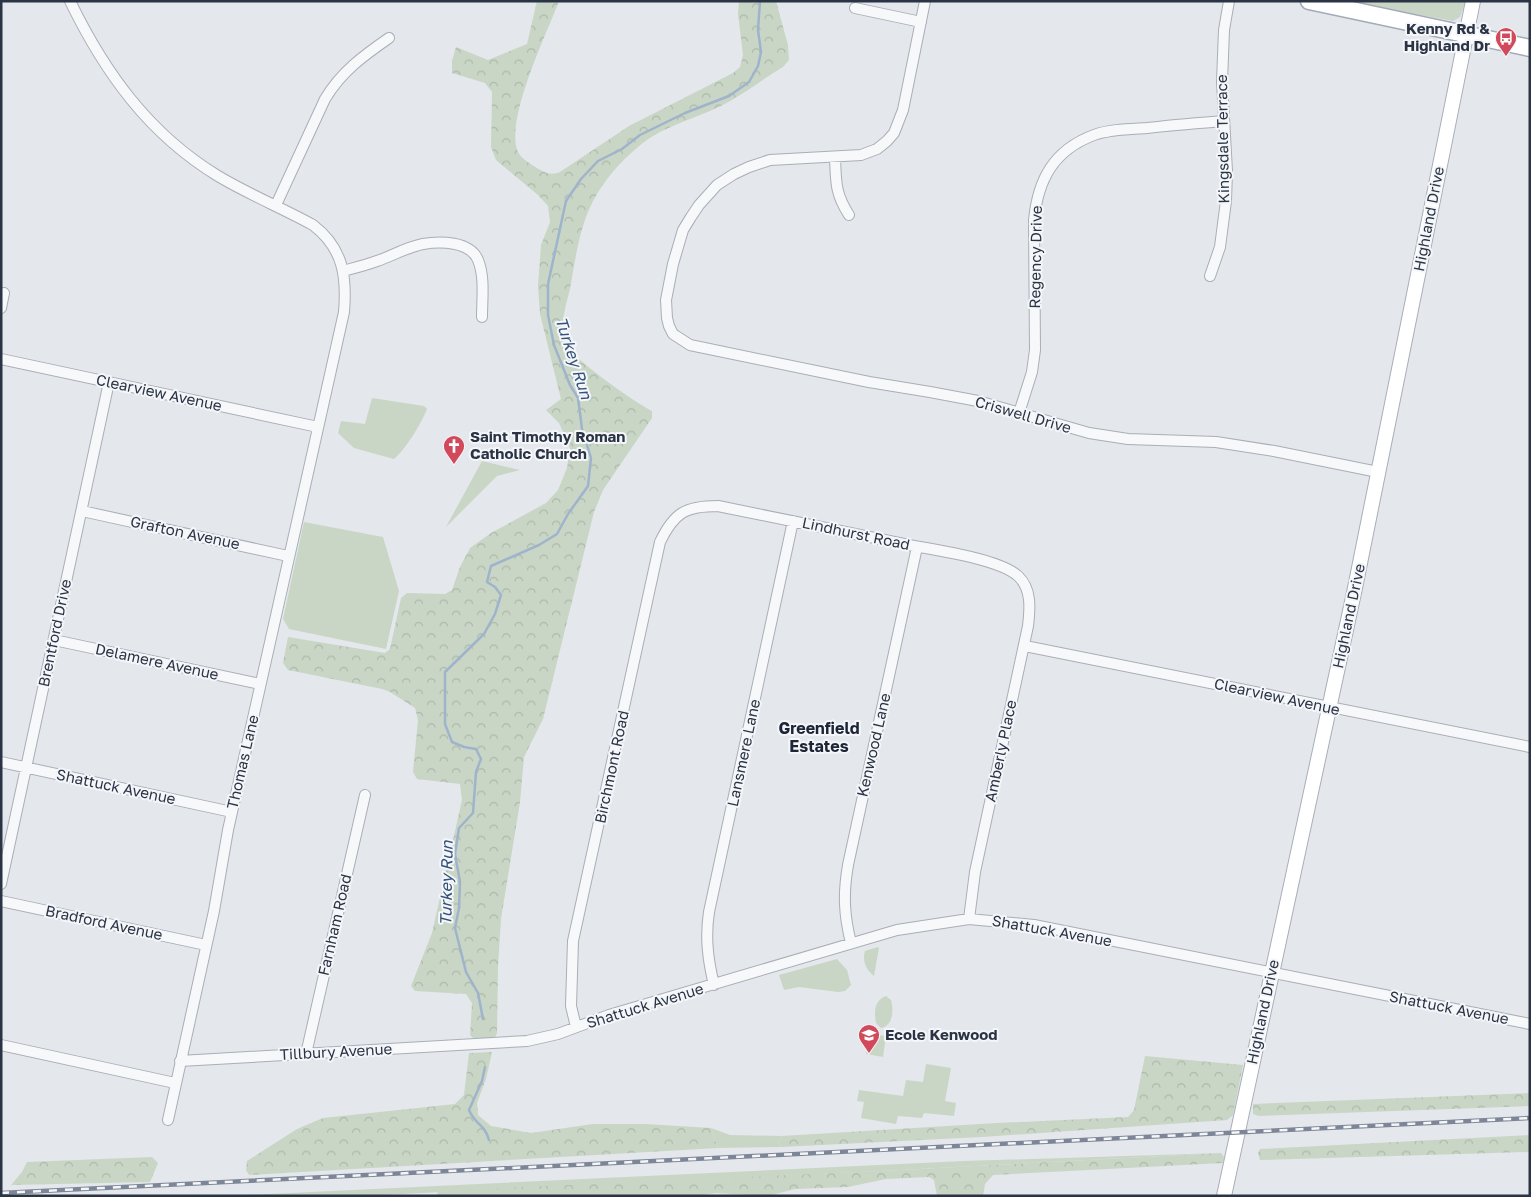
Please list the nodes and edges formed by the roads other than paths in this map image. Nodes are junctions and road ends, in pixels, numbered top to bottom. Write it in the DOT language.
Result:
graph roads {
  1 [pos="70,1"];
  2 [pos="925,1"];
  3 [pos="1229,1"];
  4 [pos="1309,1"];
  5 [pos="1473,1"];
  6 [pos="855,8"];
  7 [pos="920,22"];
  8 [pos="1466,34"];
  9 [pos="389,38"];
  10 [pos="1530,48"];
  11 [pos="1223,121"];
  12 [pos="835,157"];
  13 [pos="276,205"];
  14 [pos="849,215"];
  15 [pos="343,271"];
  16 [pos="1210,276"];
  17 [pos="4,293"];
  18 [pos="1,308"];
  19 [pos="482,317"];
  20 [pos="1,359"];
  21 [pos="109,382"];
  22 [pos="1019,414"];
  23 [pos="318,427"];
  24 [pos="1378,472"];
  25 [pos="82,511"];
  26 [pos="681,513"];
  27 [pos="793,521"];
  28 [pos="917,546"];
  29 [pos="288,556"];
  30 [pos="1025,585"];
  31 [pos="54,640"];
  32 [pos="1024,646"];
  33 [pos="260,684"];
  34 [pos="1329,708"];
  35 [pos="1530,748"];
  36 [pos="1,762"];
  37 [pos="27,768"];
  38 [pos="365,795"];
  39 [pos="232,812"];
  40 [pos="1,884"];
  41 [pos="1,901"];
  42 [pos="969,919"];
  43 [pos="851,943"];
  44 [pos="206,945"];
  45 [pos="1271,972"];
  46 [pos="714,985"];
  47 [pos="1530,1024"];
  48 [pos="576,1027"];
  49 [pos="493,1044"];
  50 [pos="1,1045"];
  51 [pos="306,1054"];
  52 [pos="180,1061"];
  53 [pos="175,1083"];
  54 [pos="168,1120"];
  55 [pos="1224,1196"];
  1 -- 13 [label="street, Thomas Lane"];
  2 -- 7 [label="street"];
  3 -- 11 [label="street, Kingsdale Terrace"];
  4 -- 8 [label="main road"];
  5 -- 8 [label="street, Highland Drive"];
  6 -- 7 [label="street"];
  7 -- 12 [label="street"];
  8 -- 10 [label="main road"];
  8 -- 24 [label="street, Highland Drive"];
  9 -- 13 [label="street"];
  11 -- 16 [label="street, Kingsdale Terrace"];
  11 -- 22 [label="street, Regency Drive"];
  12 -- 14 [label="street"];
  12 -- 22 [label="street, Criswell Drive"];
  13 -- 15 [label="street, Thomas Lane"];
  15 -- 19 [label="street"];
  15 -- 23 [label="street, Thomas Lane"];
  17 -- 18 [label="street"];
  20 -- 21 [label="street, Clearview Avenue"];
  21 -- 23 [label="street, Clearview Avenue"];
  21 -- 25 [label="street, Brentford Drive"];
  22 -- 24 [label="street, Criswell Drive"];
  23 -- 29 [label="street, Thomas Lane"];
  24 -- 34 [label="street, Highland Drive"];
  25 -- 29 [label="street, Grafton Avenue"];
  25 -- 31 [label="street, Brentford Drive"];
  26 -- 27 [label="street, Lindhurst Road"];
  26 -- 48 [label="street, Birchmont Road"];
  27 -- 28 [label="street, Lindhurst Road"];
  27 -- 46 [label="street, Lansmere Lane"];
  28 -- 30 [label="street, Lindhurst Road"];
  28 -- 43 [label="street, Kenwood Lane"];
  29 -- 33 [label="street, Thomas Lane"];
  30 -- 32 [label="street, Amberly Place"];
  31 -- 33 [label="street, Delamere Avenue"];
  31 -- 37 [label="street, Brentford Drive"];
  32 -- 34 [label="street, Clearview Avenue"];
  32 -- 42 [label="street, Amberly Place"];
  33 -- 39 [label="street, Thomas Lane"];
  34 -- 35 [label="street, Clearview Avenue"];
  34 -- 45 [label="street, Highland Drive"];
  36 -- 37 [label="street, Shattuck Avenue"];
  37 -- 39 [label="street, Shattuck Avenue"];
  37 -- 40 [label="street, Brentford Drive"];
  38 -- 51 [label="street, Farnham Road"];
  39 -- 44 [label="street, Thomas Lane"];
  41 -- 44 [label="street, Bradford Avenue"];
  42 -- 43 [label="street, Shattuck Avenue"];
  42 -- 45 [label="street, Shattuck Avenue"];
  43 -- 46 [label="street, Shattuck Avenue"];
  44 -- 52 [label="street, Thomas Lane"];
  45 -- 47 [label="street, Shattuck Avenue"];
  45 -- 55 [label="street, Highland Drive"];
  46 -- 48 [label="street, Shattuck Avenue"];
  48 -- 49 [label="street, Shattuck Avenue"];
  49 -- 51 [label="street, Tillbury Avenue"];
  50 -- 53 [label="street"];
  51 -- 52 [label="street, Tillbury Avenue"];
  52 -- 53 [label="street, Thomas Lane"];
  53 -- 54 [label="street, Thomas Lane"];
}
